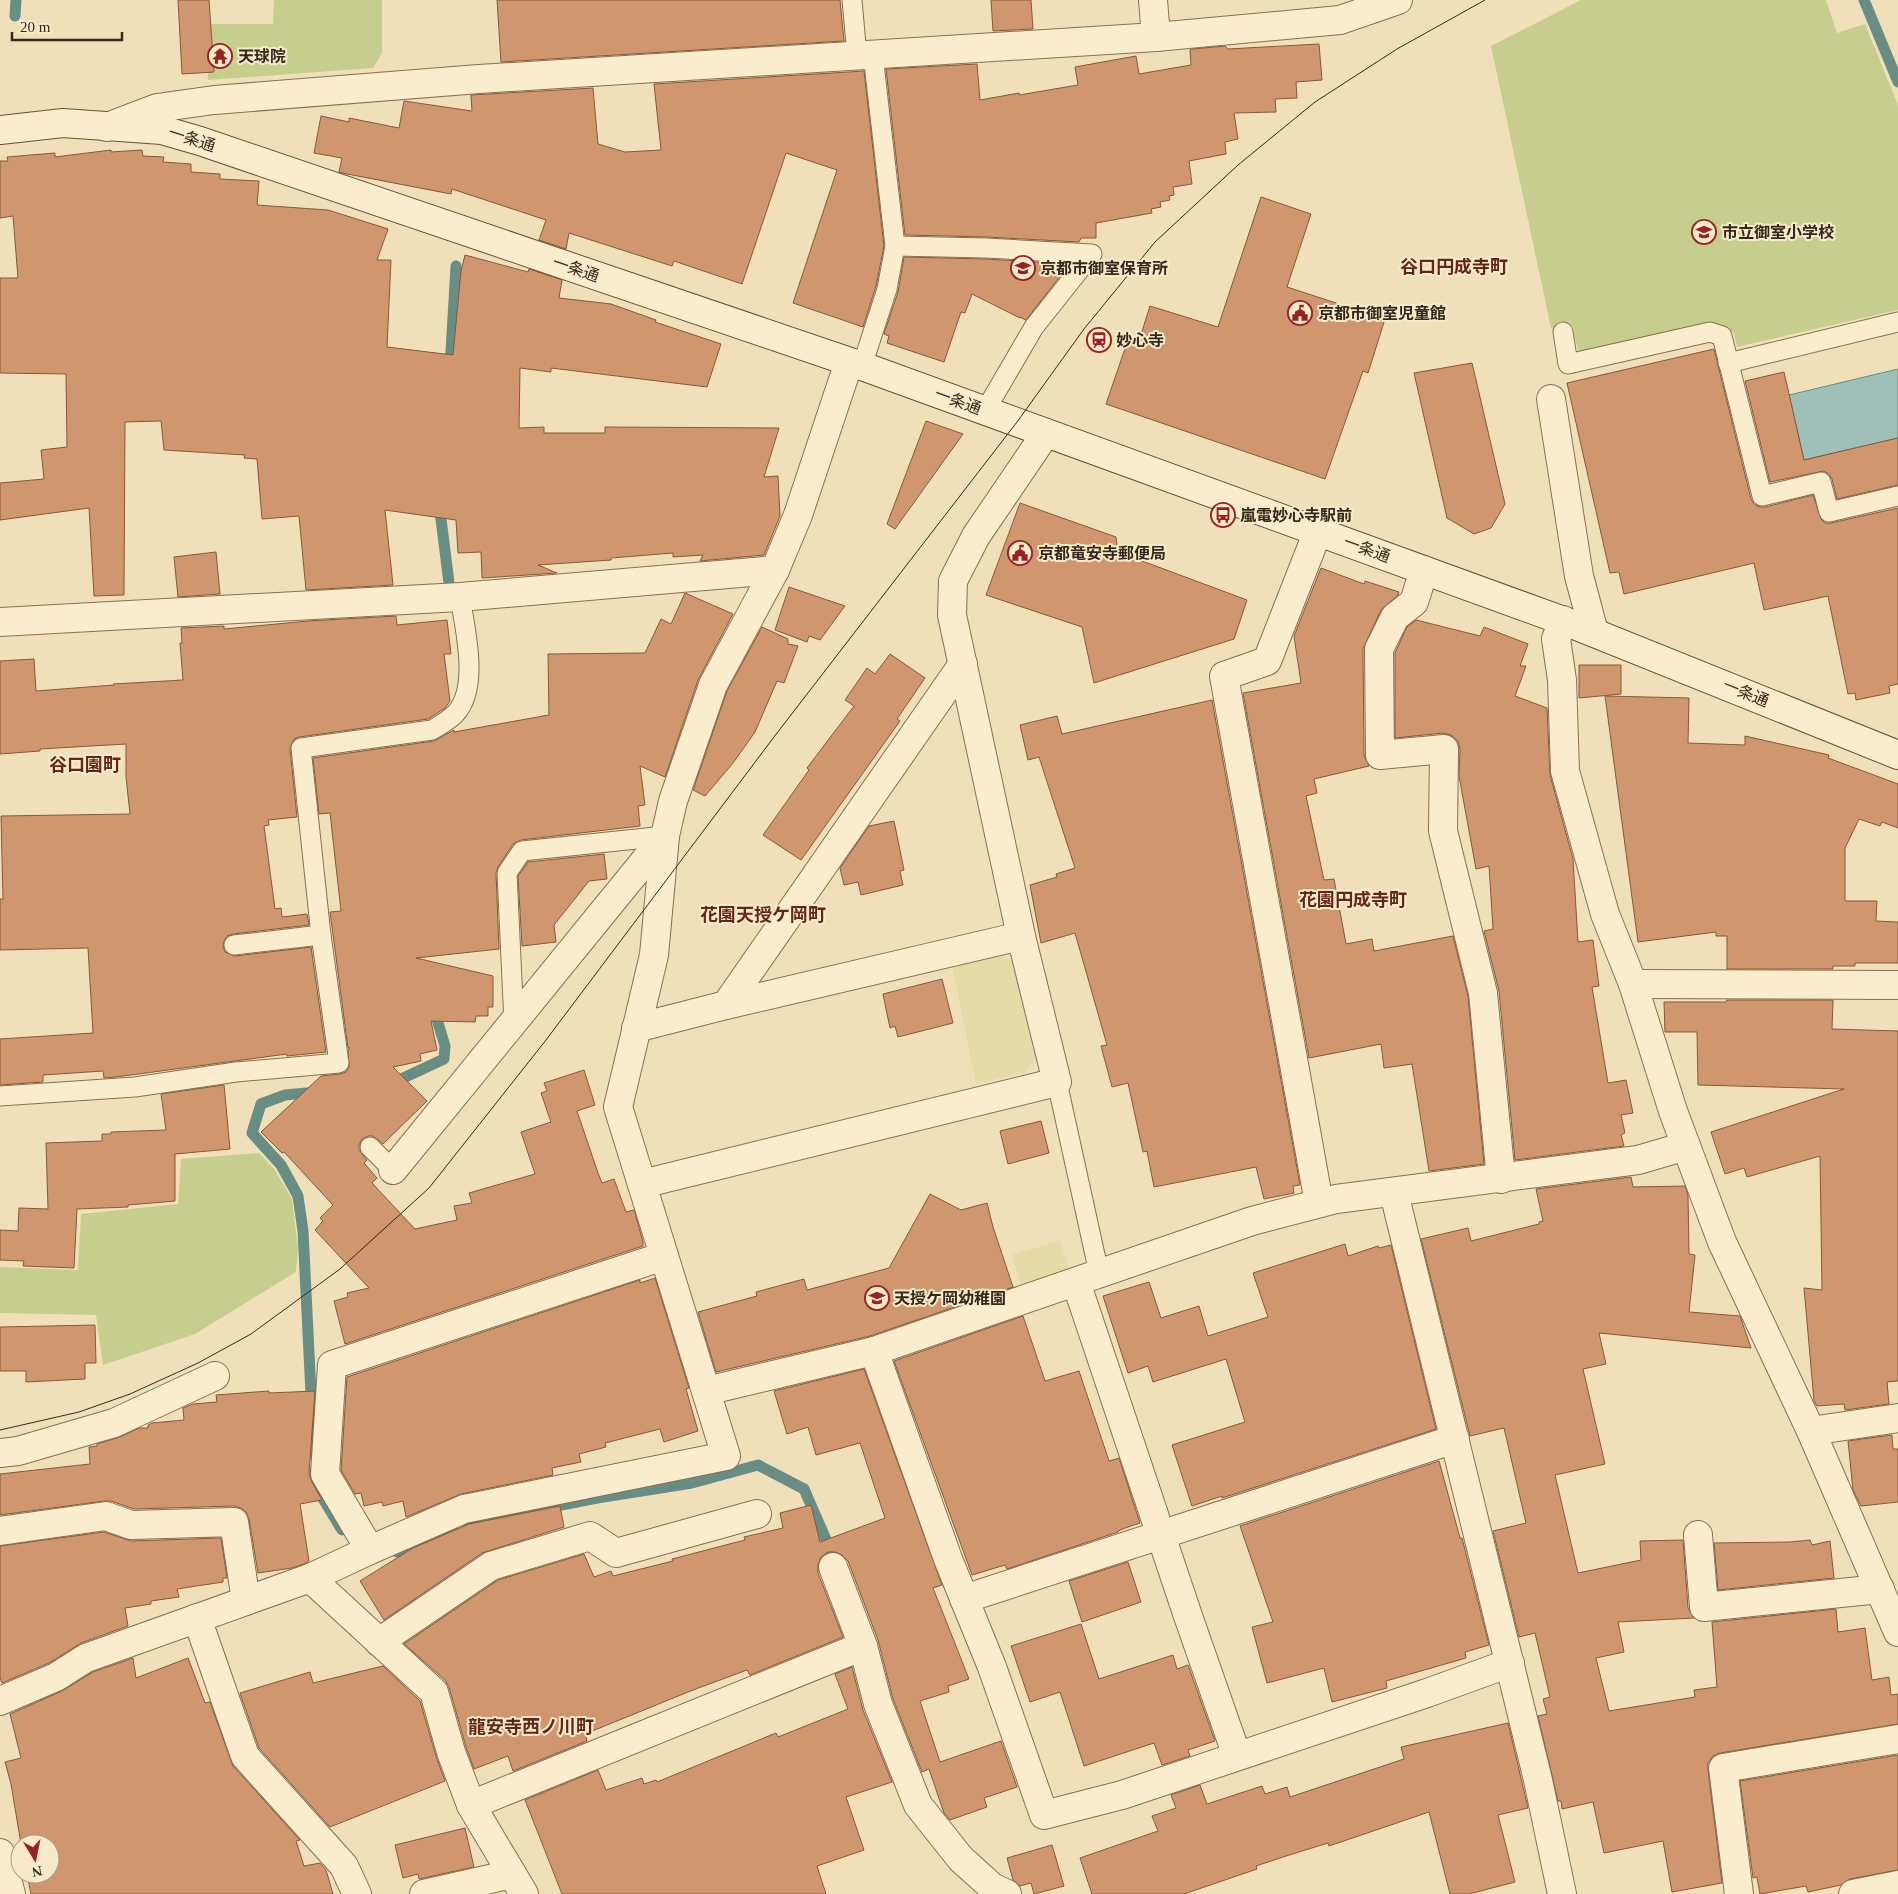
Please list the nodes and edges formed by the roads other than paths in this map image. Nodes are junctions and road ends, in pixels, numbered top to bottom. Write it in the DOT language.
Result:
graph roads {
  1 [pos="852,0"];
  2 [pos="1153,0"];
  3 [pos="1398,0"];
  4 [pos="1340,10"];
  5 [pos="1156,37"];
  6 [pos="865,55"];
  7 [pos="108,127"];
  8 [pos="0,130"];
  9 [pos="895,246"];
  10 [pos="1898,322"];
  11 [pos="1563,332"];
  12 [pos="1728,363"];
  13 [pos="856,364"];
  14 [pos="1551,399"];
  15 [pos="985,411"];
  16 [pos="1046,433"];
  17 [pos="1898,496"];
  18 [pos="1318,531"];
  19 [pos="775,570"];
  20 [pos="1424,570"];
  21 [pos="460,596"];
  22 [pos="1563,620"];
  23 [pos="0,622"];
  24 [pos="1594,632"];
  25 [pos="963,664"];
  26 [pos="1898,755"];
  27 [pos="665,836"];
  28 [pos="321,935"];
  29 [pos="1021,936"];
  30 [pos="234,945"];
  31 [pos="1633,984"];
  32 [pos="1898,985"];
  33 [pos="726,1005"];
  34 [pos="514,1023"];
  35 [pos="636,1028"];
  36 [pos="1056,1082"];
  37 [pos="0,1096"];
  38 [pos="1686,1146"];
  39 [pos="370,1147"];
  40 [pos="393,1170"];
  41 [pos="1501,1179"];
  42 [pos="642,1184"];
  43 [pos="1394,1193"];
  44 [pos="1319,1203"];
  45 [pos="664,1256"];
  46 [pos="1088,1278"];
  47 [pos="874,1351"];
  48 [pos="215,1376"];
  49 [pos="706,1391"];
  50 [pos="1898,1418"];
  51 [pos="1812,1431"];
  52 [pos="1455,1439"];
  53 [pos="0,1453"];
  54 [pos="757,1514"];
  55 [pos="0,1531"];
  56 [pos="1161,1535"];
  57 [pos="1698,1535"];
  58 [pos="370,1550"];
  59 [pos="834,1567"];
  60 [pos="310,1578"];
  61 [pos="1880,1589"];
  62 [pos="964,1599"];
  63 [pos="246,1601"];
  64 [pos="197,1618"];
  65 [pos="1898,1632"];
  66 [pos="379,1642"];
  67 [pos="863,1646"];
  68 [pos="1510,1663"];
  69 [pos="0,1701"];
  70 [pos="1898,1739"];
  71 [pos="1237,1756"];
  72 [pos="471,1805"];
  73 [pos="0,1853"];
  74 [pos="518,1884"];
  75 [pos="1898,1885"];
  76 [pos="991,1892"];
  77 [pos="11,1894"];
  78 [pos="357,1894"];
  79 [pos="424,1894"];
  80 [pos="1562,1894"];
  81 [pos="1739,1894"];
  82 [pos="1853,1894"];
  1 -- 6 [label="lane"];
  2 -- 5 [label="street"];
  3 -- 4 [label="street"];
  4 -- 5 [label="street"];
  5 -- 6 [label="street"];
  6 -- 7 [label="street"];
  6 -- 9 [label="lane"];
  7 -- 8 [label="street, 一条通"];
  7 -- 13 [label="street, 一条通"];
  9 -- 13 [label="lane"];
  9 -- 15 [label="lane"];
  10 -- 12 [label="lane"];
  11 -- 12 [label="lane"];
  12 -- 17 [label="lane"];
  13 -- 15 [label="street, 一条通"];
  13 -- 19 [label="street"];
  14 -- 24 [label="street"];
  15 -- 16 [label="street, 一条通"];
  16 -- 18 [label="street, 一条通"];
  16 -- 25 [label="street"];
  18 -- 20 [label="street, 一条通"];
  18 -- 44 [label="street"];
  19 -- 21 [label="street"];
  19 -- 27 [label="street"];
  20 -- 22 [label="street, 一条通"];
  20 -- 41 [label="street"];
  21 -- 23 [label="street"];
  21 -- 28 [label="lane"];
  22 -- 24 [label="street, 一条通"];
  22 -- 31 [label="street"];
  24 -- 26 [label="street, 一条通"];
  25 -- 29 [label="street"];
  25 -- 33 [label="street"];
  27 -- 34 [label="street"];
  27 -- 34 [label="lane"];
  27 -- 35 [label="street"];
  28 -- 30 [label="lane"];
  28 -- 37 [label="lane"];
  29 -- 33 [label="street"];
  29 -- 36 [label="street"];
  31 -- 32 [label="street"];
  31 -- 38 [label="street"];
  33 -- 35 [label="street"];
  34 -- 40 [label="street"];
  35 -- 42 [label="street"];
  36 -- 42 [label="street"];
  36 -- 46 [label="lane"];
  38 -- 41 [label="street"];
  38 -- 51 [label="street"];
  39 -- 40 [label="lane"];
  41 -- 43 [label="street"];
  42 -- 45 [label="street"];
  43 -- 44 [label="street"];
  43 -- 52 [label="street"];
  44 -- 46 [label="street"];
  45 -- 49 [label="street"];
  45 -- 58 [label="street"];
  46 -- 47 [label="street"];
  46 -- 56 [label="street"];
  47 -- 49 [label="street"];
  47 -- 62 [label="street"];
  48 -- 53 [label="street"];
  49 -- 58 [label="street"];
  50 -- 51 [label="street"];
  51 -- 61 [label="street"];
  52 -- 56 [label="street"];
  52 -- 68 [label="street"];
  54 -- 66 [label="street"];
  55 -- 63 [label="street"];
  56 -- 62 [label="street"];
  56 -- 71 [label="street"];
  57 -- 61 [label="street"];
  58 -- 60 [label="street"];
  59 -- 67 [label="street"];
  60 -- 63 [label="street"];
  60 -- 66 [label="street"];
  61 -- 65 [label="street"];
  62 -- 71 [label="street"];
  63 -- 64 [label="street"];
  64 -- 69 [label="street"];
  64 -- 78 [label="street"];
  66 -- 72 [label="street"];
  67 -- 72 [label="street"];
  67 -- 76 [label="street"];
  68 -- 71 [label="street"];
  68 -- 80 [label="street"];
  70 -- 81 [label="street"];
  72 -- 74 [label="street"];
  73 -- 77 [label="street"];
  74 -- 79 [label="street"];
  75 -- 82 [label="street"];
}
